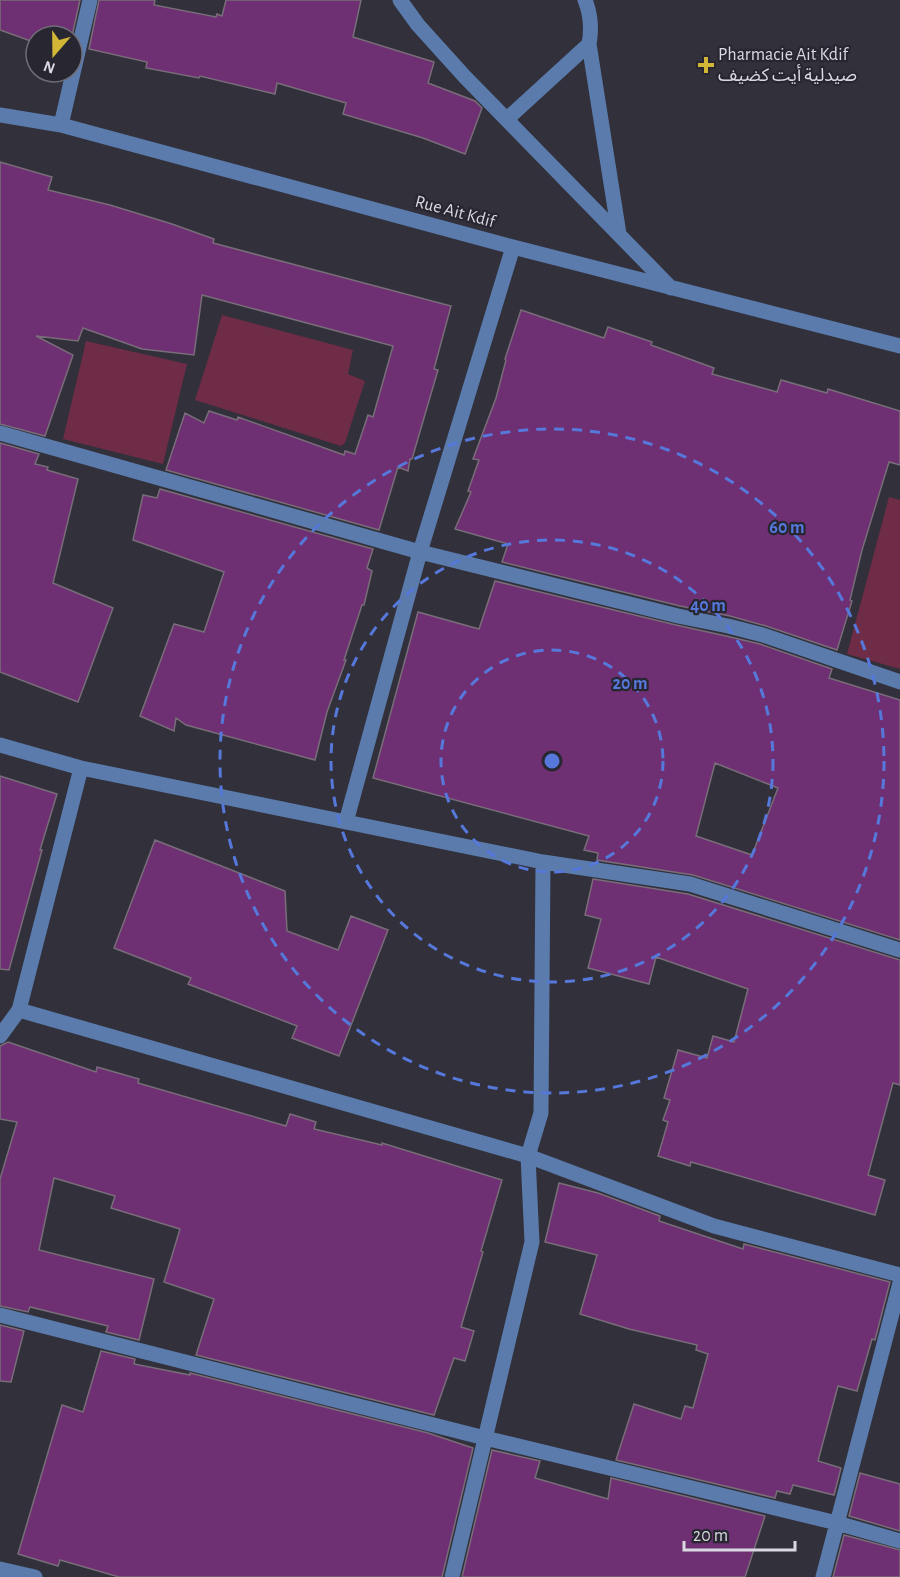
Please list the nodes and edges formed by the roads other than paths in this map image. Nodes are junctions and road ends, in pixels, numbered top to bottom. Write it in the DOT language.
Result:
graph roads {
  1 [pos="90,0"];
  2 [pos="400,0"];
  3 [pos="585,0"];
  4 [pos="589,44"];
  5 [pos="0,115"];
  6 [pos="507,119"];
  7 [pos="61,125"];
  8 [pos="619,234"];
  9 [pos="513,247"];
  10 [pos="671,288"];
  11 [pos="900,346"];
  12 [pos="0,433"];
  13 [pos="420,552"];
  14 [pos="900,682"];
  15 [pos="0,746"];
  16 [pos="81,768"];
  17 [pos="346,822"];
  18 [pos="543,862"];
  19 [pos="900,950"];
  20 [pos="19,1010"];
  21 [pos="0,1036"];
  22 [pos="528,1156"];
  23 [pos="900,1275"];
  24 [pos="900,1283"];
  25 [pos="0,1315"];
  26 [pos="485,1438"];
  27 [pos="837,1523"];
  28 [pos="900,1541"];
  29 [pos="0,1569"];
  30 [pos="35,1577"];
  31 [pos="452,1577"];
  32 [pos="823,1577"];
  1 -- 7 [label="street"];
  2 -- 6 [label="street"];
  3 -- 4 [label="street"];
  4 -- 6 [label="street"];
  4 -- 8 [label="street"];
  5 -- 7 [label="street, Rue Ait Kdif"];
  6 -- 8 [label="street"];
  7 -- 9 [label="street, Rue Ait Kdif"];
  8 -- 10 [label="street"];
  9 -- 10 [label="street, Rue Ait Kdif"];
  9 -- 13 [label="street"];
  10 -- 11 [label="street, Rue Ait Kdif"];
  12 -- 13 [label="street"];
  13 -- 14 [label="street"];
  13 -- 17 [label="street"];
  15 -- 16 [label="street"];
  16 -- 17 [label="street"];
  16 -- 20 [label="street"];
  17 -- 18 [label="street"];
  18 -- 19 [label="street"];
  18 -- 22 [label="street"];
  20 -- 21 [label="street"];
  20 -- 22 [label="street"];
  22 -- 23 [label="street"];
  22 -- 26 [label="street"];
  24 -- 27 [label="street"];
  25 -- 26 [label="street"];
  26 -- 27 [label="street"];
  26 -- 31 [label="street"];
  27 -- 28 [label="street"];
  27 -- 32 [label="street"];
  29 -- 30 [label="street"];
}
